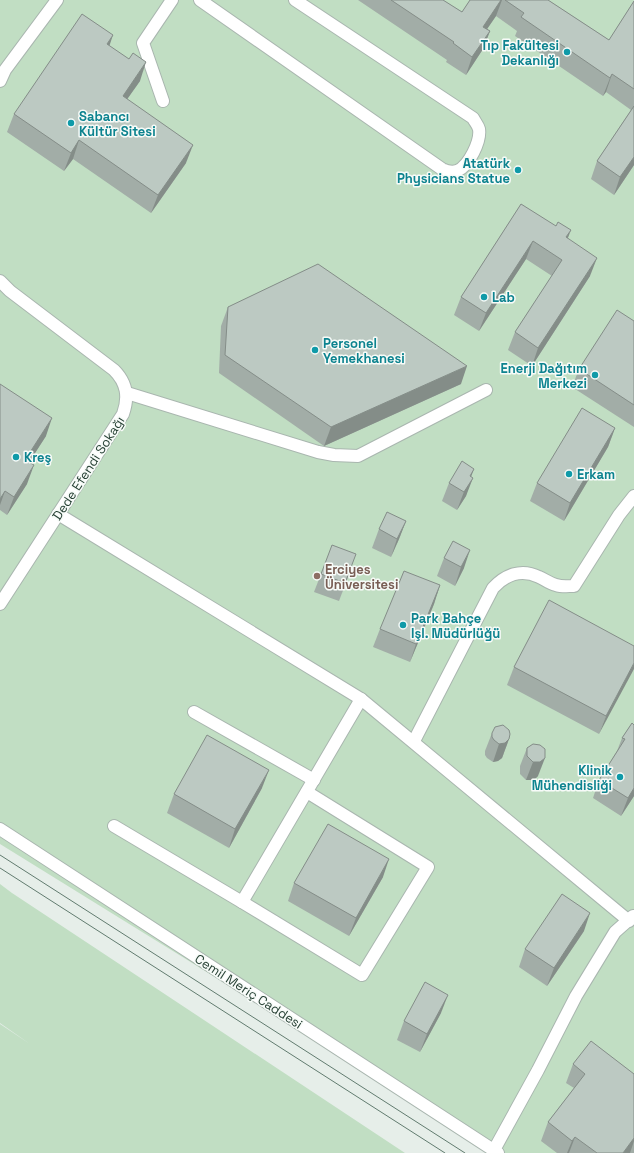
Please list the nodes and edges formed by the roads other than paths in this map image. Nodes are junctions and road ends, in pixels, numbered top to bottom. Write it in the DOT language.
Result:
graph roads {
  1 [pos="57,0"];
  2 [pos="172,0"];
  3 [pos="200,0"];
  4 [pos="295,0"];
  5 [pos="0,81"];
  6 [pos="163,101"];
  7 [pos="0,281"];
  8 [pos="486,390"];
  9 [pos="127,393"];
  10 [pos="634,496"];
  11 [pos="58,514"];
  12 [pos="0,604"];
  13 [pos="361,699"];
  14 [pos="194,712"];
  15 [pos="414,741"];
  16 [pos="314,780"];
  17 [pos="307,792"];
  18 [pos="114,826"];
  19 [pos="0,829"];
  20 [pos="242,902"];
  21 [pos="632,918"];
  22 [pos="496,1152"];
  1 -- 5 [label="street"];
  2 -- 6 [label="street"];
  3 -- 4 [label="street"];
  7 -- 9 [label="street"];
  8 -- 9 [label="street"];
  9 -- 11 [label="street, Dede Efendi Sokağı"];
  10 -- 15 [label="street"];
  11 -- 12 [label="street, Dede Efendi Sokağı"];
  11 -- 13 [label="street"];
  13 -- 15 [label="street"];
  13 -- 16 [label="street"];
  14 -- 16 [label="street"];
  15 -- 21 [label="street"];
  16 -- 17 [label="street"];
  17 -- 20 [label="street"];
  17 -- 20 [label="street"];
  18 -- 20 [label="street"];
  19 -- 22 [label="street, Cemil Meriç Caddesi"];
  21 -- 22 [label="street"];
}
